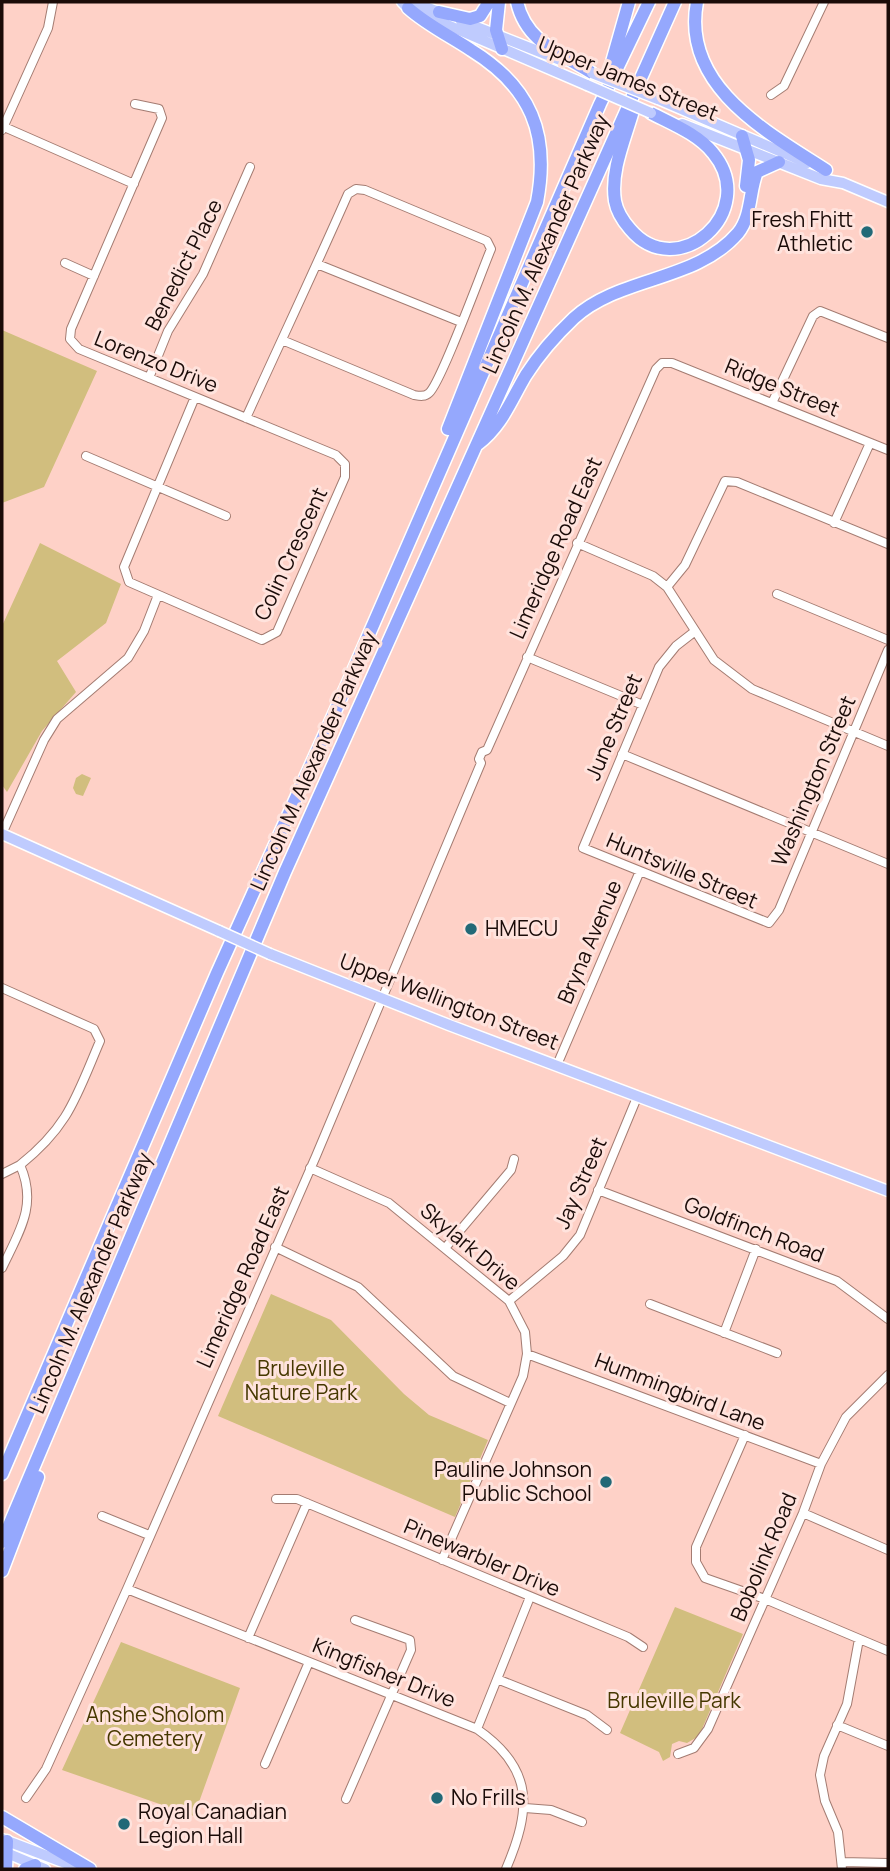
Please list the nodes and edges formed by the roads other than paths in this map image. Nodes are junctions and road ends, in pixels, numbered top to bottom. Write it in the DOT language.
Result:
graph roads {
  1 [pos="53,2"];
  2 [pos="489,2"];
  3 [pos="499,2"];
  4 [pos="517,2"];
  5 [pos="629,2"];
  6 [pos="649,2"];
  7 [pos="674,2"];
  8 [pos="697,2"];
  9 [pos="824,2"];
  10 [pos="408,4"];
  11 [pos="439,12"];
  12 [pos="497,34"];
  13 [pos="502,48"];
  14 [pos="647,63"];
  15 [pos="592,72"];
  16 [pos="771,95"];
  17 [pos="135,104"];
  18 [pos="600,104"];
  19 [pos="650,113"];
  20 [pos="2,128"];
  21 [pos="742,136"];
  22 [pos="748,149"];
  23 [pos="779,162"];
  24 [pos="250,167"];
  25 [pos="826,170"];
  26 [pos="843,183"];
  27 [pos="134,184"];
  28 [pos="888,202"];
  29 [pos="727,242"];
  30 [pos="65,263"];
  31 [pos="317,264"];
  32 [pos="94,276"];
  33 [pos="461,322"];
  34 [pos="888,338"];
  35 [pos="282,340"];
  36 [pos="662,363"];
  37 [pos="149,378"];
  38 [pos="195,397"];
  39 [pos="772,403"];
  40 [pos="246,418"];
  41 [pos="870,443"];
  42 [pos="478,444"];
  43 [pos="888,450"];
  44 [pos="86,456"];
  45 [pos="440,466"];
  46 [pos="346,467"];
  47 [pos="157,487"];
  48 [pos="226,516"];
  49 [pos="834,523"];
  50 [pos="577,543"];
  51 [pos="888,544"];
  52 [pos="667,587"];
  53 [pos="777,594"];
  54 [pos="158,596"];
  55 [pos="694,632"];
  56 [pos="888,640"];
  57 [pos="888,650"];
  58 [pos="527,657"];
  59 [pos="643,705"];
  60 [pos="852,731"];
  61 [pos="888,746"];
  62 [pos="622,754"];
  63 [pos="812,832"];
  64 [pos="2,834"];
  65 [pos="583,848"];
  66 [pos="888,864"];
  67 [pos="640,871"];
  68 [pos="769,923"];
  69 [pos="2,988"];
  70 [pos="382,999"];
  71 [pos="557,1065"];
  72 [pos="638,1095"];
  73 [pos="514,1159"];
  74 [pos="21,1165"];
  75 [pos="310,1168"];
  76 [pos="2,1174"];
  77 [pos="598,1190"];
  78 [pos="888,1191"];
  79 [pos="275,1247"];
  80 [pos="446,1247"];
  81 [pos="757,1249"];
  82 [pos="2,1268"];
  83 [pos="509,1301"];
  84 [pos="650,1304"];
  85 [pos="888,1319"];
  86 [pos="724,1333"];
  87 [pos="776,1353"];
  88 [pos="527,1354"];
  89 [pos="888,1375"];
  90 [pos="71,1380"];
  91 [pos="510,1403"];
  92 [pos="25,1423"];
  93 [pos="745,1436"];
  94 [pos="2,1452"];
  95 [pos="821,1464"];
  96 [pos="2,1474"];
  97 [pos="276,1499"];
  98 [pos="307,1503"];
  99 [pos="803,1513"];
  100 [pos="102,1516"];
  101 [pos="149,1535"];
  102 [pos="2,1542"];
  103 [pos="888,1550"];
  104 [pos="442,1560"];
  105 [pos="2,1571"];
  106 [pos="127,1589"];
  107 [pos="530,1597"];
  108 [pos="765,1600"];
  109 [pos="355,1620"];
  110 [pos="248,1638"];
  111 [pos="859,1639"];
  112 [pos="643,1647"];
  113 [pos="888,1651"];
  114 [pos="309,1662"];
  115 [pos="497,1679"];
  116 [pos="392,1694"];
  117 [pos="837,1725"];
  118 [pos="477,1729"];
  119 [pos="607,1730"];
  120 [pos="888,1746"];
  121 [pos="678,1754"];
  122 [pos="264,1764"];
  123 [pos="26,1798"];
  124 [pos="346,1799"];
  125 [pos="525,1808"];
  126 [pos="2,1817"];
  127 [pos="582,1822"];
  128 [pos="5,1846"];
  129 [pos="888,1863"];
  130 [pos="842,1866"];
  131 [pos="35,1868"];
  132 [pos="6,1869"];
  133 [pos="81,1869"];
  134 [pos="90,1869"];
  135 [pos="506,1869"];
  1 -- 20 [label="street"];
  2 -- 11 [label="highway"];
  3 -- 12 [label="highway"];
  4 -- 15 [label="highway"];
  5 -- 18 [label="highway"];
  6 -- 18 [label="highway, Lincoln M. Alexander Parkway"];
  7 -- 14 [label="highway, Lincoln M. Alexander Parkway"];
  8 -- 25 [label="highway"];
  9 -- 16 [label="street"];
  10 -- 11 [label="main road, Upper James Street"];
  10 -- 13 [label="main road, Upper James Street"];
  10 -- 45 [label="highway"];
  11 -- 12 [label="main road, Upper James Street"];
  12 -- 13 [label="highway"];
  12 -- 15 [label="main road, Upper James Street"];
  13 -- 19 [label="main road, Upper James Street, bridge"];
  14 -- 19 [label="highway"];
  14 -- 42 [label="highway, Lincoln M. Alexander Parkway"];
  15 -- 21 [label="main road, Upper James Street, bridge"];
  17 -- 27 [label="street, Lorenzo Drive"];
  18 -- 45 [label="highway, Lincoln M. Alexander Parkway"];
  19 -- 22 [label="main road, Upper James Street"];
  20 -- 27 [label="street"];
  21 -- 22 [label="highway"];
  21 -- 25 [label="main road, Upper James Street"];
  22 -- 23 [label="main road, Upper James Street"];
  22 -- 29 [label="highway"];
  23 -- 26 [label="main road, Upper James Street"];
  23 -- 29 [label="highway"];
  24 -- 37 [label="street, Benedict Place"];
  25 -- 26 [label="main road, Upper James Street"];
  26 -- 28 [label="main road, Upper James Street"];
  27 -- 32 [label="street, Lorenzo Drive"];
  29 -- 42 [label="highway"];
  30 -- 32 [label="street"];
  31 -- 33 [label="street"];
  31 -- 33 [label="street"];
  31 -- 35 [label="street"];
  32 -- 37 [label="street, Lorenzo Drive"];
  33 -- 35 [label="street"];
  34 -- 39 [label="street"];
  35 -- 40 [label="street"];
  36 -- 39 [label="street, Ridge Street"];
  36 -- 50 [label="street, Limeridge Road East"];
  37 -- 38 [label="street, Lorenzo Drive"];
  38 -- 40 [label="street, Lorenzo Drive"];
  38 -- 47 [label="street, Colin Crescent"];
  39 -- 41 [label="street, Ridge Street"];
  40 -- 46 [label="street, Lorenzo Drive"];
  41 -- 43 [label="street, Ridge Street"];
  41 -- 49 [label="street"];
  42 -- 90 [label="highway, Lincoln M. Alexander Parkway"];
  44 -- 47 [label="street"];
  45 -- 92 [label="highway, Lincoln M. Alexander Parkway"];
  46 -- 54 [label="street, Colin Crescent"];
  47 -- 48 [label="street"];
  47 -- 54 [label="street, Colin Crescent"];
  49 -- 51 [label="street"];
  49 -- 52 [label="street"];
  50 -- 52 [label="street"];
  50 -- 58 [label="street, Limeridge Road East"];
  52 -- 55 [label="street"];
  53 -- 56 [label="street"];
  54 -- 64 [label="street"];
  55 -- 59 [label="street, June Street"];
  55 -- 60 [label="street"];
  57 -- 60 [label="street, Washington Street"];
  58 -- 59 [label="street"];
  58 -- 70 [label="street, Limeridge Road East"];
  59 -- 62 [label="street, June Street"];
  60 -- 61 [label="street"];
  60 -- 63 [label="street, Washington Street"];
  62 -- 63 [label="street"];
  62 -- 65 [label="street, June Street"];
  63 -- 66 [label="street"];
  63 -- 68 [label="street, Washington Street"];
  64 -- 70 [label="main road, Upper Wellington Street, bridge"];
  65 -- 67 [label="street, Huntsville Street"];
  67 -- 68 [label="street, Huntsville Street"];
  67 -- 71 [label="street, Bryna Avenue"];
  69 -- 74 [label="street"];
  70 -- 71 [label="main road, Upper Wellington Street"];
  70 -- 75 [label="street, Limeridge Road East"];
  71 -- 72 [label="main road, Upper Wellington Street"];
  72 -- 77 [label="street, Jay Street"];
  72 -- 78 [label="main road, Upper Wellington Street"];
  73 -- 80 [label="street"];
  74 -- 76 [label="street"];
  74 -- 82 [label="street"];
  75 -- 79 [label="street, Limeridge Road East"];
  75 -- 80 [label="street, Skylark Drive"];
  77 -- 81 [label="street, Goldfinch Road"];
  77 -- 83 [label="street, Jay Street"];
  79 -- 91 [label="street"];
  79 -- 101 [label="street, Limeridge Road East"];
  80 -- 83 [label="street, Skylark Drive"];
  81 -- 85 [label="street, Goldfinch Road"];
  81 -- 86 [label="street"];
  83 -- 88 [label="street, Skylark Drive"];
  84 -- 86 [label="street"];
  86 -- 87 [label="street"];
  88 -- 91 [label="street, Skylark Drive"];
  88 -- 93 [label="street, Hummingbird Lane"];
  89 -- 95 [label="street, Bobolink Road"];
  90 -- 102 [label="highway, Lincoln M. Alexander Parkway"];
  90 -- 105 [label="highway"];
  91 -- 104 [label="street, Skylark Drive"];
  92 -- 94 [label="highway"];
  92 -- 96 [label="highway, Lincoln M. Alexander Parkway"];
  93 -- 95 [label="street, Hummingbird Lane"];
  93 -- 108 [label="street"];
  95 -- 99 [label="street, Bobolink Road"];
  97 -- 98 [label="street, Pinewarbler Drive"];
  98 -- 104 [label="street, Pinewarbler Drive"];
  98 -- 110 [label="street"];
  99 -- 103 [label="street"];
  99 -- 108 [label="street, Bobolink Road"];
  100 -- 101 [label="street"];
  101 -- 106 [label="street, Limeridge Road East"];
  104 -- 107 [label="street, Pinewarbler Drive"];
  106 -- 110 [label="street, Kingfisher Drive"];
  106 -- 123 [label="street, Limeridge Road East"];
  107 -- 112 [label="street, Pinewarbler Drive"];
  107 -- 115 [label="street"];
  108 -- 111 [label="street"];
  108 -- 121 [label="street, Bobolink Road"];
  109 -- 116 [label="street"];
  110 -- 114 [label="street, Kingfisher Drive"];
  111 -- 113 [label="street"];
  111 -- 117 [label="street"];
  114 -- 116 [label="street, Kingfisher Drive"];
  114 -- 122 [label="street"];
  115 -- 118 [label="street"];
  115 -- 119 [label="street"];
  116 -- 118 [label="street, Kingfisher Drive"];
  116 -- 124 [label="street"];
  117 -- 120 [label="street"];
  117 -- 130 [label="street"];
  118 -- 125 [label="street, Kingfisher Drive"];
  125 -- 127 [label="street"];
  125 -- 135 [label="street, Kingfisher Drive"];
  126 -- 134 [label="highway"];
  128 -- 131 [label="main road"];
  128 -- 132 [label="highway"];
  128 -- 133 [label="main road"];
  129 -- 130 [label="street"];
}
